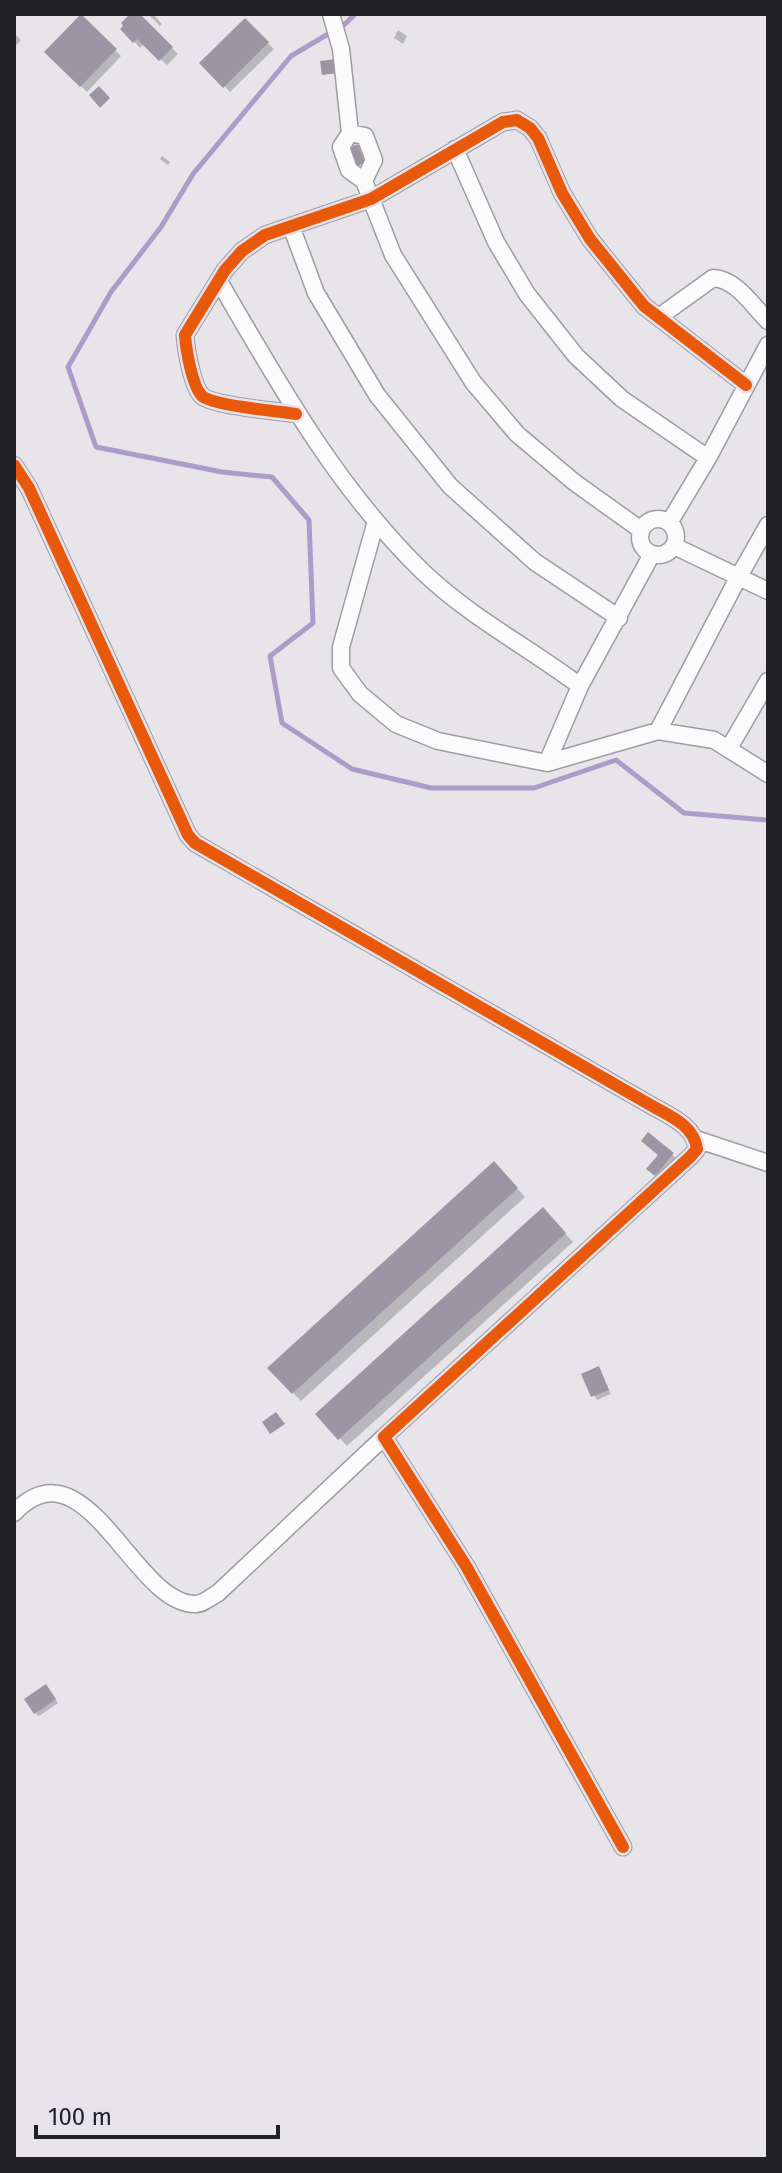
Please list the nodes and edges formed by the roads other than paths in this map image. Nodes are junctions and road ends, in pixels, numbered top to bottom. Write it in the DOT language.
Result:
graph roads {
  1 [pos="331,14"];
  2 [pos="350,133"];
  3 [pos="455,149"];
  4 [pos="364,181"];
  5 [pos="371,199"];
  6 [pos="291,226"];
  7 [pos="219,281"];
  8 [pos="659,317"];
  9 [pos="768,321"];
  10 [pos="768,345"];
  11 [pos="746,385"];
  12 [pos="296,414"];
  13 [pos="708,458"];
  14 [pos="14,465"];
  15 [pos="376,521"];
  16 [pos="669,523"];
  17 [pos="768,525"];
  18 [pos="641,530"];
  19 [pos="674,546"];
  20 [pos="652,554"];
  21 [pos="738,578"];
  22 [pos="768,591"];
  23 [pos="619,618"];
  24 [pos="768,681"];
  25 [pos="580,686"];
  26 [pos="658,731"];
  27 [pos="729,748"];
  28 [pos="547,763"];
  29 [pos="768,774"];
  30 [pos="696,1139"];
  31 [pos="768,1163"];
  32 [pos="384,1437"];
  33 [pos="14,1513"];
  34 [pos="623,1847"];
  1 -- 2 [label="street"];
  2 -- 4 [label="street"];
  2 -- 4 [label="street"];
  3 -- 5 [label="street"];
  3 -- 8 [label="street"];
  3 -- 13 [label="street"];
  4 -- 5 [label="street"];
  5 -- 6 [label="street"];
  5 -- 18 [label="street"];
  6 -- 7 [label="street"];
  6 -- 23 [label="street"];
  7 -- 12 [label="street"];
  7 -- 12 [label="street"];
  8 -- 9 [label="street"];
  8 -- 11 [label="street"];
  10 -- 11 [label="street"];
  11 -- 13 [label="street"];
  12 -- 15 [label="street"];
  13 -- 16 [label="street"];
  14 -- 30 [label="street"];
  15 -- 25 [label="street"];
  15 -- 28 [label="street"];
  16 -- 18 [label="street"];
  16 -- 19 [label="street"];
  17 -- 21 [label="street"];
  18 -- 20 [label="street"];
  19 -- 20 [label="street"];
  19 -- 21 [label="street"];
  20 -- 23 [label="street"];
  21 -- 22 [label="street"];
  21 -- 26 [label="street"];
  23 -- 25 [label="street"];
  24 -- 27 [label="street"];
  25 -- 28 [label="street"];
  26 -- 27 [label="street"];
  26 -- 28 [label="street"];
  27 -- 29 [label="street"];
  30 -- 31 [label="street"];
  30 -- 32 [label="street"];
  32 -- 33 [label="street"];
  32 -- 34 [label="street"];
}
